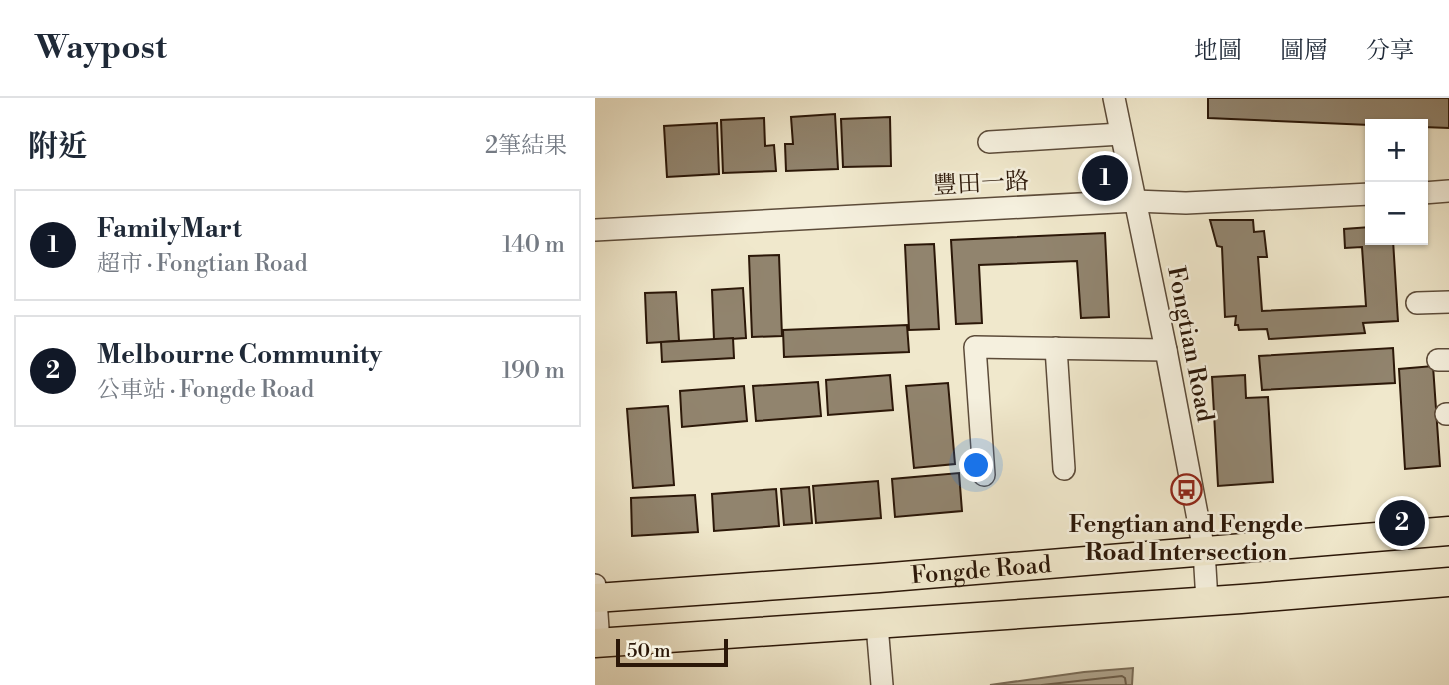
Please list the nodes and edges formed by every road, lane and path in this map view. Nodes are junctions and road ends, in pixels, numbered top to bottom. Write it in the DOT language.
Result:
graph roads {
  1 [pos="1114,98"];
  2 [pos="1121,134"];
  3 [pos="989,142"];
  4 [pos="1449,191"];
  5 [pos="1428,193"];
  6 [pos="1365,194"];
  7 [pos="1135,201"];
  8 [pos="595,230"];
  9 [pos="1449,302"];
  10 [pos="1417,303"];
  11 [pos="1056,348"];
  12 [pos="1166,350"];
  13 [pos="1064,469"];
  14 [pos="984,475"];
  15 [pos="1449,531"];
  16 [pos="1204,551"];
  17 [pos="1449,582"];
  18 [pos="595,585"];
  19 [pos="595,598"];
  20 [pos="1207,601"];
  21 [pos="877,625"];
  22 [pos="597,643"];
  23 [pos="882,685"];
  1 -- 2 [label="street, Fongtian Road"];
  2 -- 3 [label="street"];
  2 -- 7 [label="street, Fongtian Road"];
  4 -- 5 [label="street"];
  6 -- 7 [label="street, 豐田一路"];
  7 -- 8 [label="street, 豐田一路"];
  7 -- 12 [label="street, Fongtian Road"];
  9 -- 10 [label="street"];
  11 -- 12 [label="street"];
  11 -- 13 [label="street"];
  11 -- 14 [label="street"];
  12 -- 16 [label="street, Fongtian Road"];
  15 -- 16 [label="main road, Fongde Road"];
  16 -- 19 [label="main road, Fongde Road"];
  16 -- 20 [label="street, Fongtian Road"];
  17 -- 20 [label="main road, Fongde Road"];
  18 -- 19 [label="street"];
  19 -- 22 [label="street"];
  20 -- 21 [label="main road, Fongde Road"];
  21 -- 22 [label="main road, Fongde Road"];
  21 -- 23 [label="street"];
}
